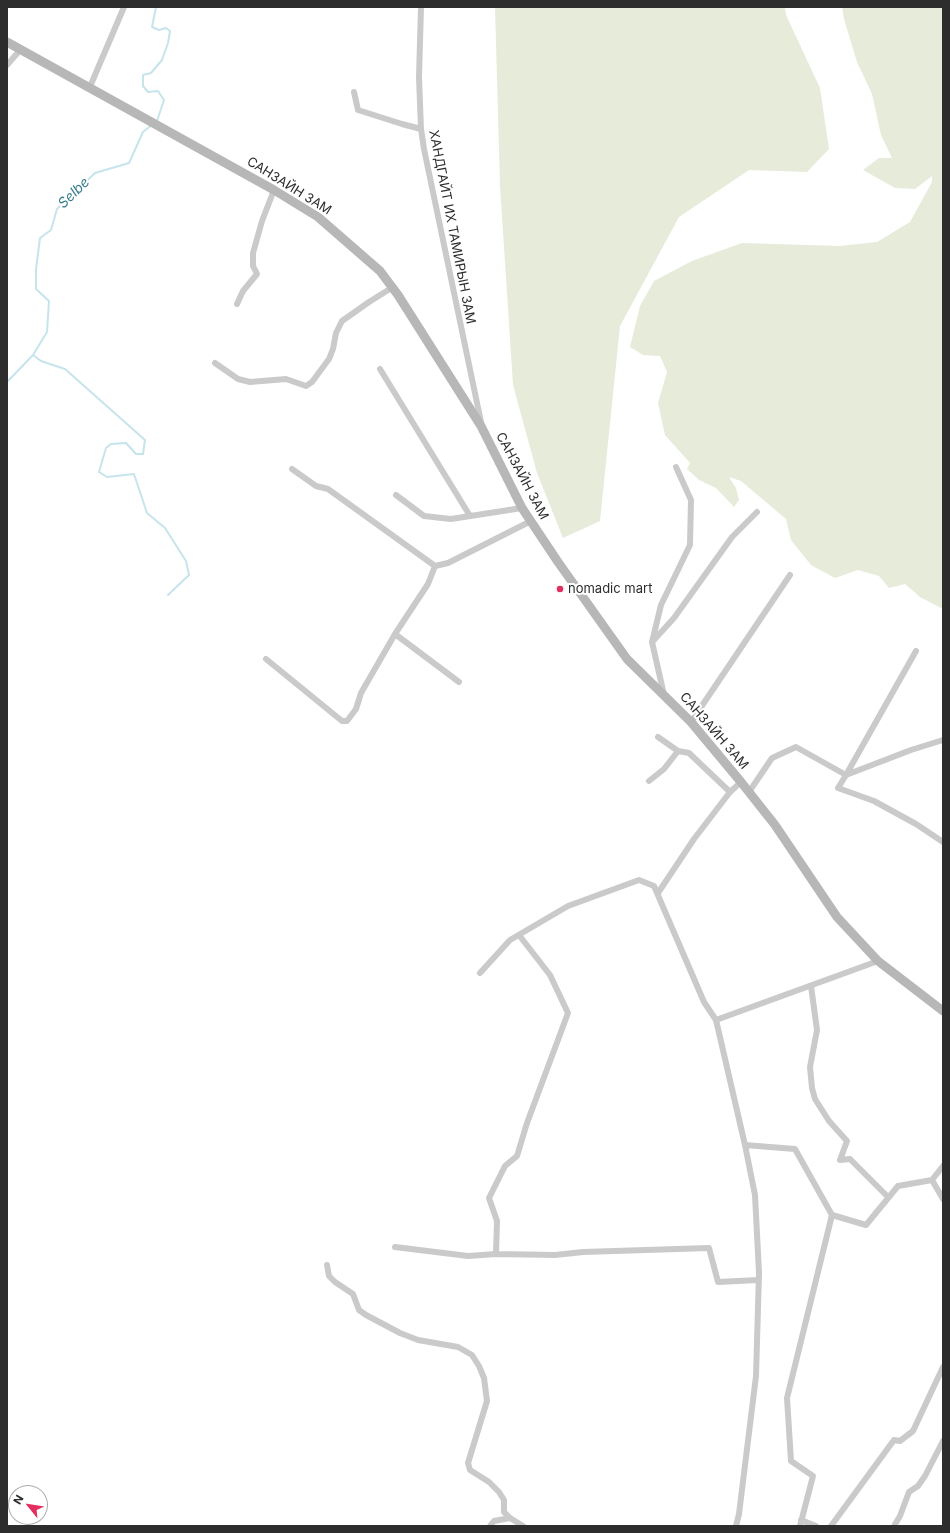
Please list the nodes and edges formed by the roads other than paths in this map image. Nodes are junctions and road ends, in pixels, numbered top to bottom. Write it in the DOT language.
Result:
graph roads {
  1 [pos="124,7"];
  2 [pos="421,7"];
  3 [pos="7,42"];
  4 [pos="21,49"];
  5 [pos="7,65"];
  6 [pos="89,89"];
  7 [pos="354,92"];
  8 [pos="421,129"];
  9 [pos="274,190"];
  10 [pos="393,288"];
  11 [pos="237,304"];
  12 [pos="215,363"];
  13 [pos="380,369"];
  14 [pos="482,426"];
  15 [pos="676,467"];
  16 [pos="292,469"];
  17 [pos="396,495"];
  18 [pos="522,508"];
  19 [pos="757,512"];
  20 [pos="470,516"];
  21 [pos="531,521"];
  22 [pos="435,566"];
  23 [pos="790,575"];
  24 [pos="395,634"];
  25 [pos="652,642"];
  26 [pos="916,652"];
  27 [pos="266,659"];
  28 [pos="459,682"];
  29 [pos="664,695"];
  30 [pos="692,722"];
  31 [pos="658,737"];
  32 [pos="943,740"];
  33 [pos="678,751"];
  34 [pos="846,775"];
  35 [pos="649,781"];
  36 [pos="741,782"];
  37 [pos="730,792"];
  38 [pos="749,792"];
  39 [pos="943,842"];
  40 [pos="658,893"];
  41 [pos="519,935"];
  42 [pos="878,961"];
  43 [pos="480,973"];
  44 [pos="811,986"];
  45 [pos="943,1011"];
  46 [pos="716,1020"];
  47 [pos="745,1145"];
  48 [pos="943,1166"];
  49 [pos="932,1180"];
  50 [pos="888,1197"];
  51 [pos="943,1199"];
  52 [pos="832,1215"];
  53 [pos="395,1247"];
  54 [pos="496,1254"];
  55 [pos="327,1265"];
  56 [pos="758,1280"];
  57 [pos="943,1367"];
  58 [pos="943,1440"];
  59 [pos="510,1518"];
  60 [pos="800,1523"];
  61 [pos="490,1526"];
  62 [pos="523,1526"];
  63 [pos="736,1526"];
  64 [pos="816,1526"];
  65 [pos="831,1526"];
  66 [pos="894,1526"];
  1 -- 6 [label="street"];
  2 -- 8 [label="street, ХАНДГАЙТ ИХ ТАМИРЫН ЗАМ"];
  3 -- 4 [label="main road, САНЗАЙН ЗАМ"];
  4 -- 5 [label="street"];
  4 -- 6 [label="main road, САНЗАЙН ЗАМ"];
  6 -- 9 [label="main road, САНЗАЙН ЗАМ"];
  7 -- 8 [label="street"];
  8 -- 14 [label="street, ХАНДГАЙТ ИХ ТАМИРЫН ЗАМ"];
  9 -- 10 [label="main road, САНЗАЙН ЗАМ"];
  9 -- 11 [label="street"];
  10 -- 12 [label="street"];
  10 -- 14 [label="main road, САНЗАЙН ЗАМ"];
  13 -- 20 [label="street"];
  14 -- 18 [label="main road, САНЗАЙН ЗАМ"];
  15 -- 25 [label="street"];
  16 -- 22 [label="street"];
  17 -- 20 [label="street"];
  18 -- 20 [label="street"];
  18 -- 21 [label="main road, САНЗАЙН ЗАМ"];
  19 -- 25 [label="street"];
  21 -- 22 [label="street"];
  21 -- 29 [label="main road, САНЗАЙН ЗАМ"];
  22 -- 24 [label="street"];
  23 -- 30 [label="street"];
  24 -- 27 [label="street"];
  24 -- 28 [label="street"];
  25 -- 29 [label="street"];
  26 -- 34 [label="street"];
  29 -- 30 [label="main road, САНЗАЙН ЗАМ"];
  30 -- 36 [label="main road, САНЗАЙН ЗАМ"];
  31 -- 33 [label="street"];
  32 -- 34 [label="street"];
  33 -- 35 [label="street"];
  33 -- 37 [label="street"];
  34 -- 38 [label="street"];
  34 -- 39 [label="street"];
  36 -- 37 [label="street"];
  36 -- 38 [label="main road, САНЗАЙН ЗАМ"];
  37 -- 40 [label="street"];
  38 -- 42 [label="main road, САНЗАЙН ЗАМ"];
  40 -- 41 [label="street"];
  40 -- 46 [label="street"];
  41 -- 43 [label="street"];
  41 -- 54 [label="street"];
  42 -- 44 [label="street"];
  42 -- 45 [label="main road, САНЗАЙН ЗАМ"];
  44 -- 46 [label="street"];
  44 -- 50 [label="street"];
  46 -- 47 [label="street"];
  47 -- 52 [label="street"];
  47 -- 56 [label="street"];
  48 -- 49 [label="street"];
  49 -- 50 [label="street"];
  49 -- 51 [label="street"];
  50 -- 52 [label="street"];
  52 -- 60 [label="street"];
  53 -- 54 [label="street"];
  54 -- 56 [label="street"];
  55 -- 59 [label="street"];
  56 -- 63 [label="street"];
  57 -- 65 [label="street"];
  58 -- 66 [label="street"];
  59 -- 61 [label="street"];
  59 -- 62 [label="street"];
  60 -- 64 [label="street"];
}
